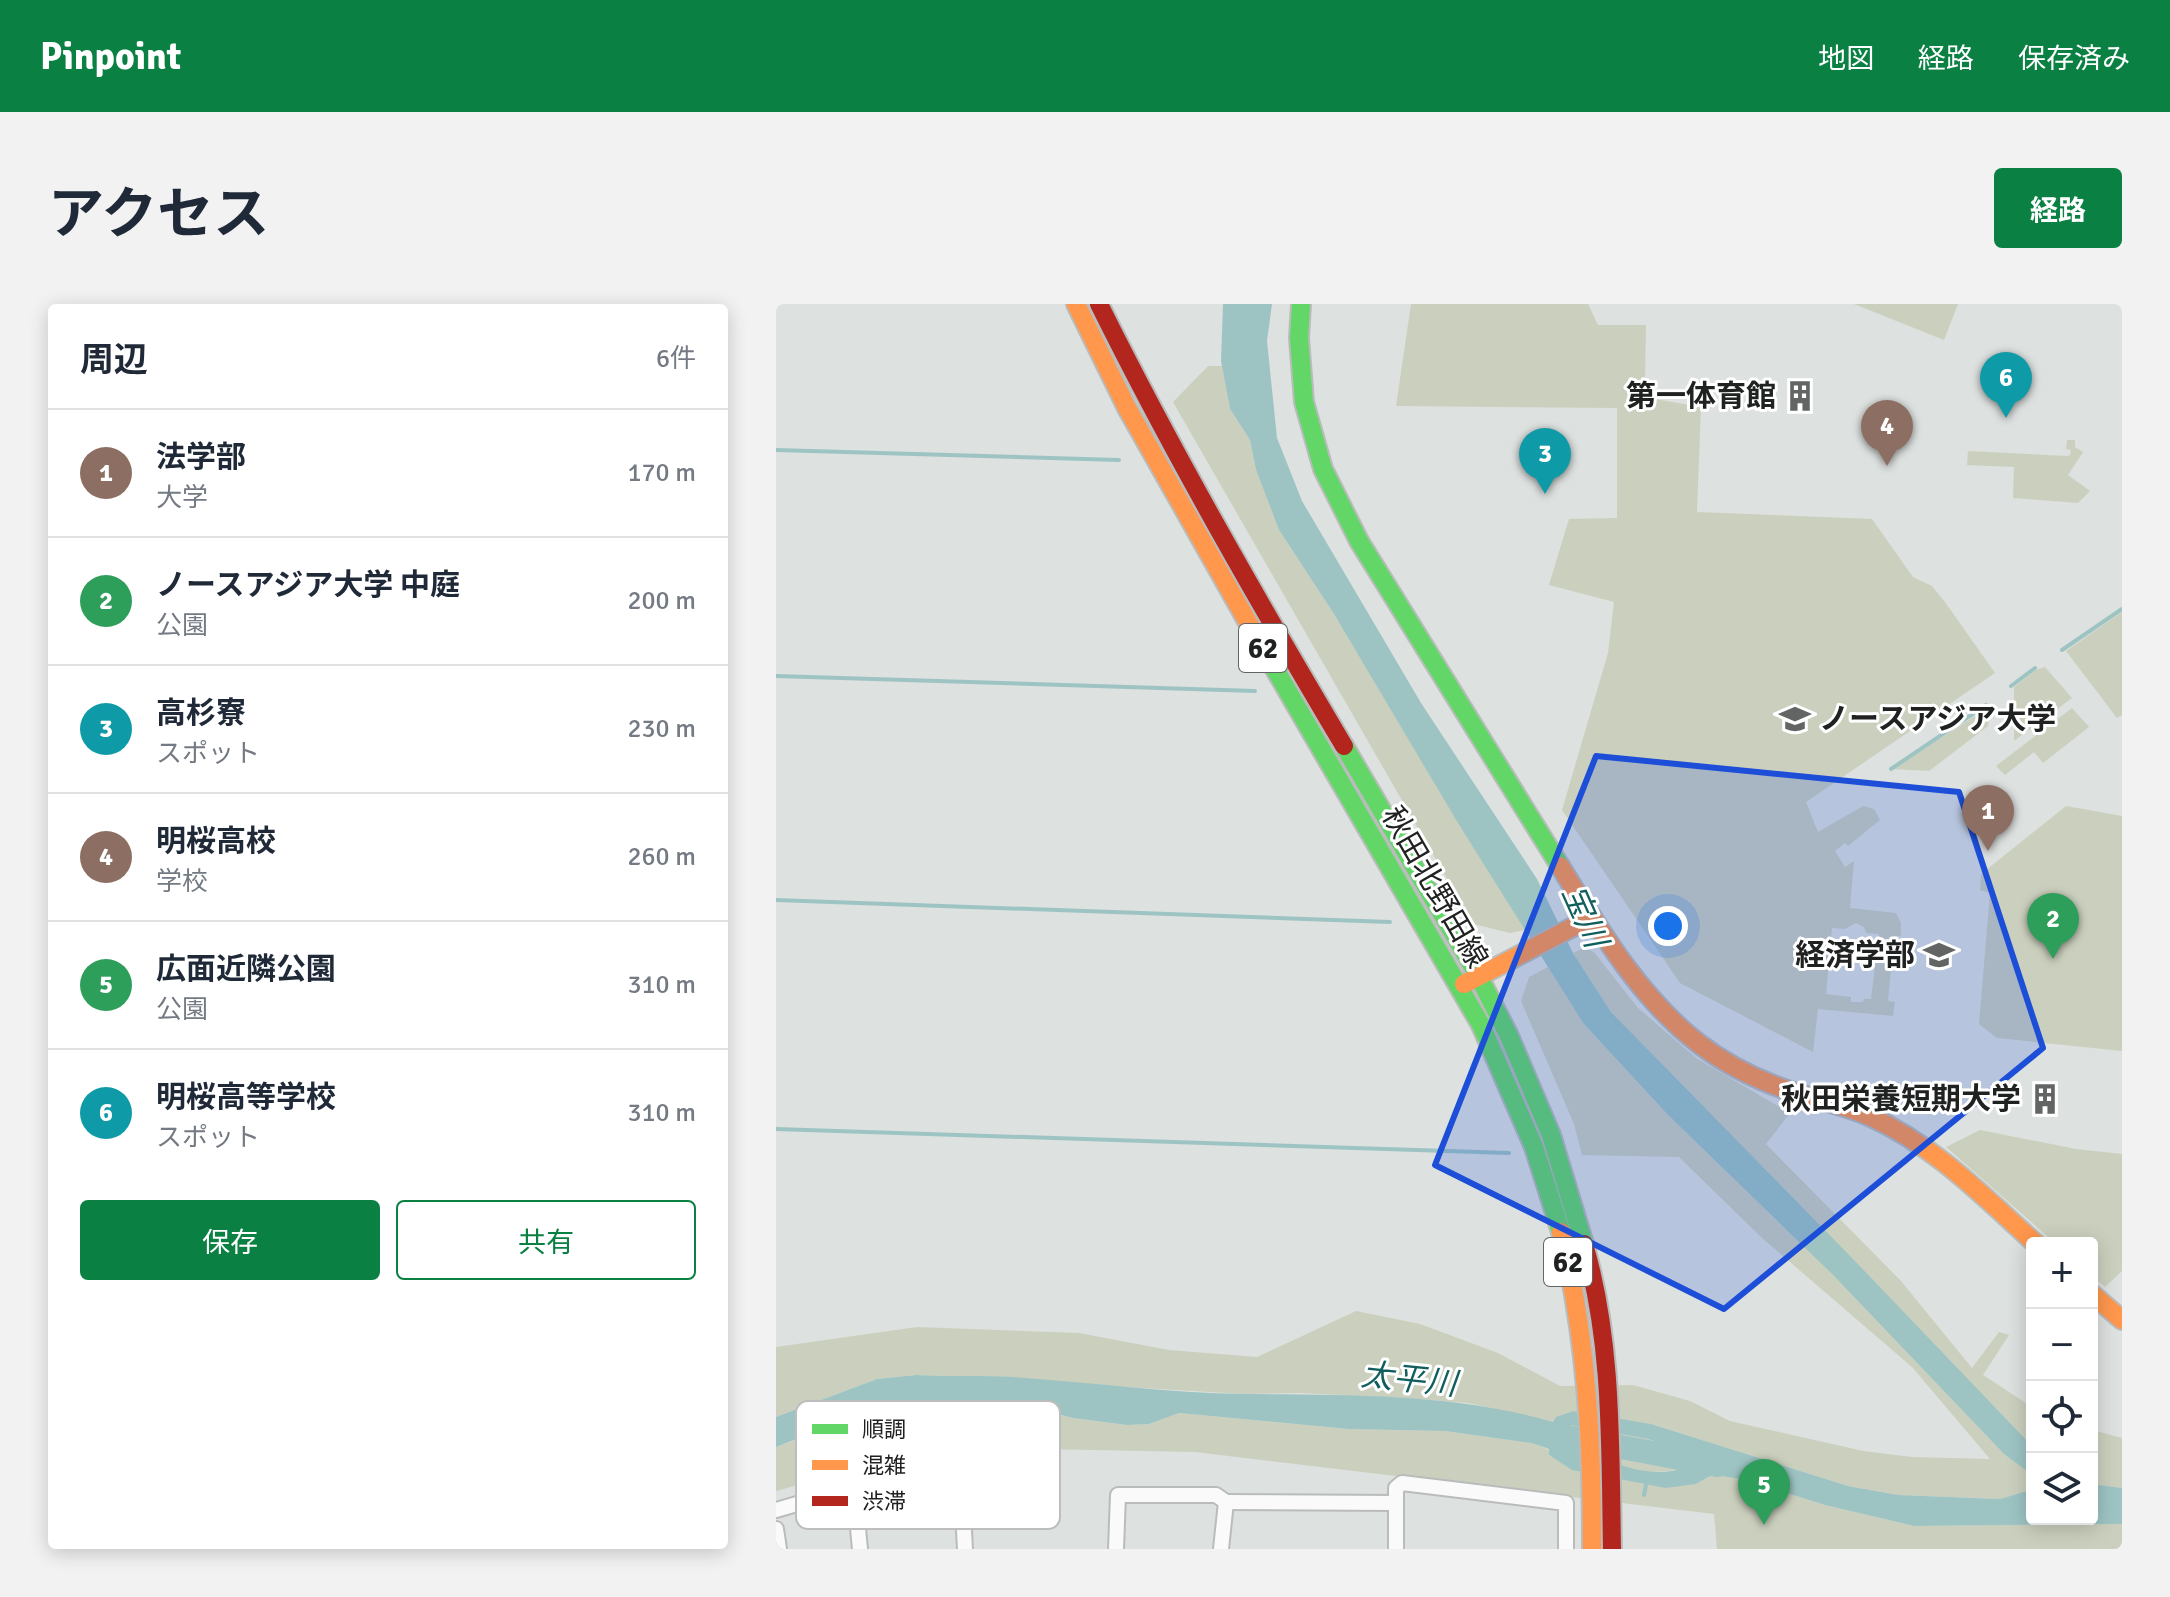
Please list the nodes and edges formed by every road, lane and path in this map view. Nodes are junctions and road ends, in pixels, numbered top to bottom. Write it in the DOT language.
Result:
graph roads {
  1 [pos="1076,304"];
  2 [pos="1099,304"];
  3 [pos="1301,304"];
  4 [pos="1592,917"];
  5 [pos="1479,977"];
  6 [pos="1461,986"];
  7 [pos="2028,1237"];
  8 [pos="2098,1299"];
  9 [pos="2122,1320"];
  10 [pos="1226,1502"];
  11 [pos="1396,1503"];
  12 [pos="796,1504"];
  13 [pos="776,1510"];
  14 [pos="776,1529"];
  15 [pos="858,1529"];
  16 [pos="964,1529"];
  17 [pos="779,1549"];
  18 [pos="860,1549"];
  19 [pos="965,1549"];
  20 [pos="1116,1549"];
  21 [pos="1221,1549"];
  22 [pos="1396,1549"];
  23 [pos="1566,1549"];
  24 [pos="1592,1549"];
  25 [pos="1612,1549"];
  1 -- 6 [label="main road, 秋田北野田線 / 62"];
  2 -- 5 [label="main road, 秋田北野田線 / 62"];
  3 -- 4 [label="main road"];
  4 -- 5 [label="main road"];
  4 -- 7 [label="main road"];
  5 -- 6 [label="main road"];
  5 -- 25 [label="main road, 秋田北野田線 / 62"];
  6 -- 24 [label="main road, 秋田北野田線 / 62"];
  8 -- 9 [label="main road"];
  10 -- 11 [label="street"];
  10 -- 20 [label="street"];
  10 -- 21 [label="street"];
  11 -- 22 [label="street"];
  11 -- 23 [label="street"];
  12 -- 13 [label="street"];
  14 -- 17 [label="street"];
  15 -- 18 [label="street"];
  16 -- 19 [label="street"];
}
